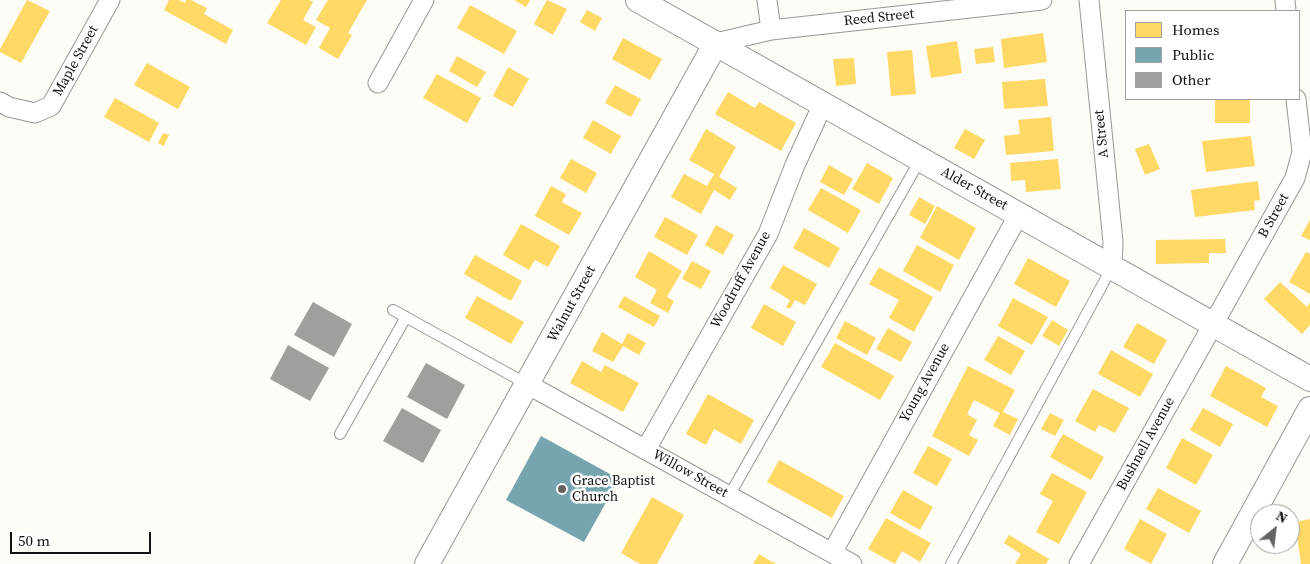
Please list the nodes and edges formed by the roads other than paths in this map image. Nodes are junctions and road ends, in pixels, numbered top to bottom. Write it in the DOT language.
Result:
graph roads {
  1 [pos="110,0"];
  2 [pos="424,0"];
  3 [pos="638,0"];
  4 [pos="767,0"];
  5 [pos="1042,0"];
  6 [pos="1089,0"];
  7 [pos="771,30"];
  8 [pos="716,43"];
  9 [pos="378,83"];
  10 [pos="1296,100"];
  11 [pos="0,102"];
  12 [pos="824,104"];
  13 [pos="921,159"];
  14 [pos="1019,214"];
  15 [pos="1112,267"];
  16 [pos="393,310"];
  17 [pos="406,317"];
  18 [pos="1213,324"];
  19 [pos="1310,379"];
  20 [pos="527,384"];
  21 [pos="1310,409"];
  22 [pos="340,434"];
  23 [pos="646,449"];
  24 [pos="730,496"];
  25 [pos="832,553"];
  26 [pos="426,564"];
  27 [pos="852,564"];
  28 [pos="951,564"];
  29 [pos="1079,564"];
  30 [pos="1225,564"];
  1 -- 11 [label="street, Maple Street"];
  2 -- 9 [label="street"];
  3 -- 8 [label="street, Alder Street"];
  4 -- 7 [label="street"];
  5 -- 7 [label="street, Reed Street"];
  6 -- 15 [label="street, A Street"];
  7 -- 8 [label="street, Reed Street"];
  8 -- 12 [label="street, Alder Street"];
  8 -- 20 [label="street, Walnut Street"];
  10 -- 18 [label="street, B Street"];
  12 -- 13 [label="street, Alder Street"];
  12 -- 23 [label="street, Woodruff Avenue"];
  13 -- 14 [label="street, Alder Street"];
  13 -- 24 [label="lane"];
  14 -- 15 [label="street, Alder Street"];
  14 -- 25 [label="street, Young Avenue"];
  15 -- 18 [label="street, Alder Street"];
  15 -- 28 [label="lane"];
  16 -- 17 [label="lane"];
  17 -- 20 [label="lane"];
  17 -- 22 [label="lane"];
  18 -- 19 [label="street, Alder Street"];
  18 -- 29 [label="street, Bushnell Avenue"];
  20 -- 23 [label="street, Willow Street"];
  20 -- 26 [label="street, Walnut Street"];
  21 -- 30 [label="street"];
  23 -- 24 [label="street, Willow Street"];
  24 -- 25 [label="street, Willow Street"];
  25 -- 27 [label="street, Willow Street"];
}
